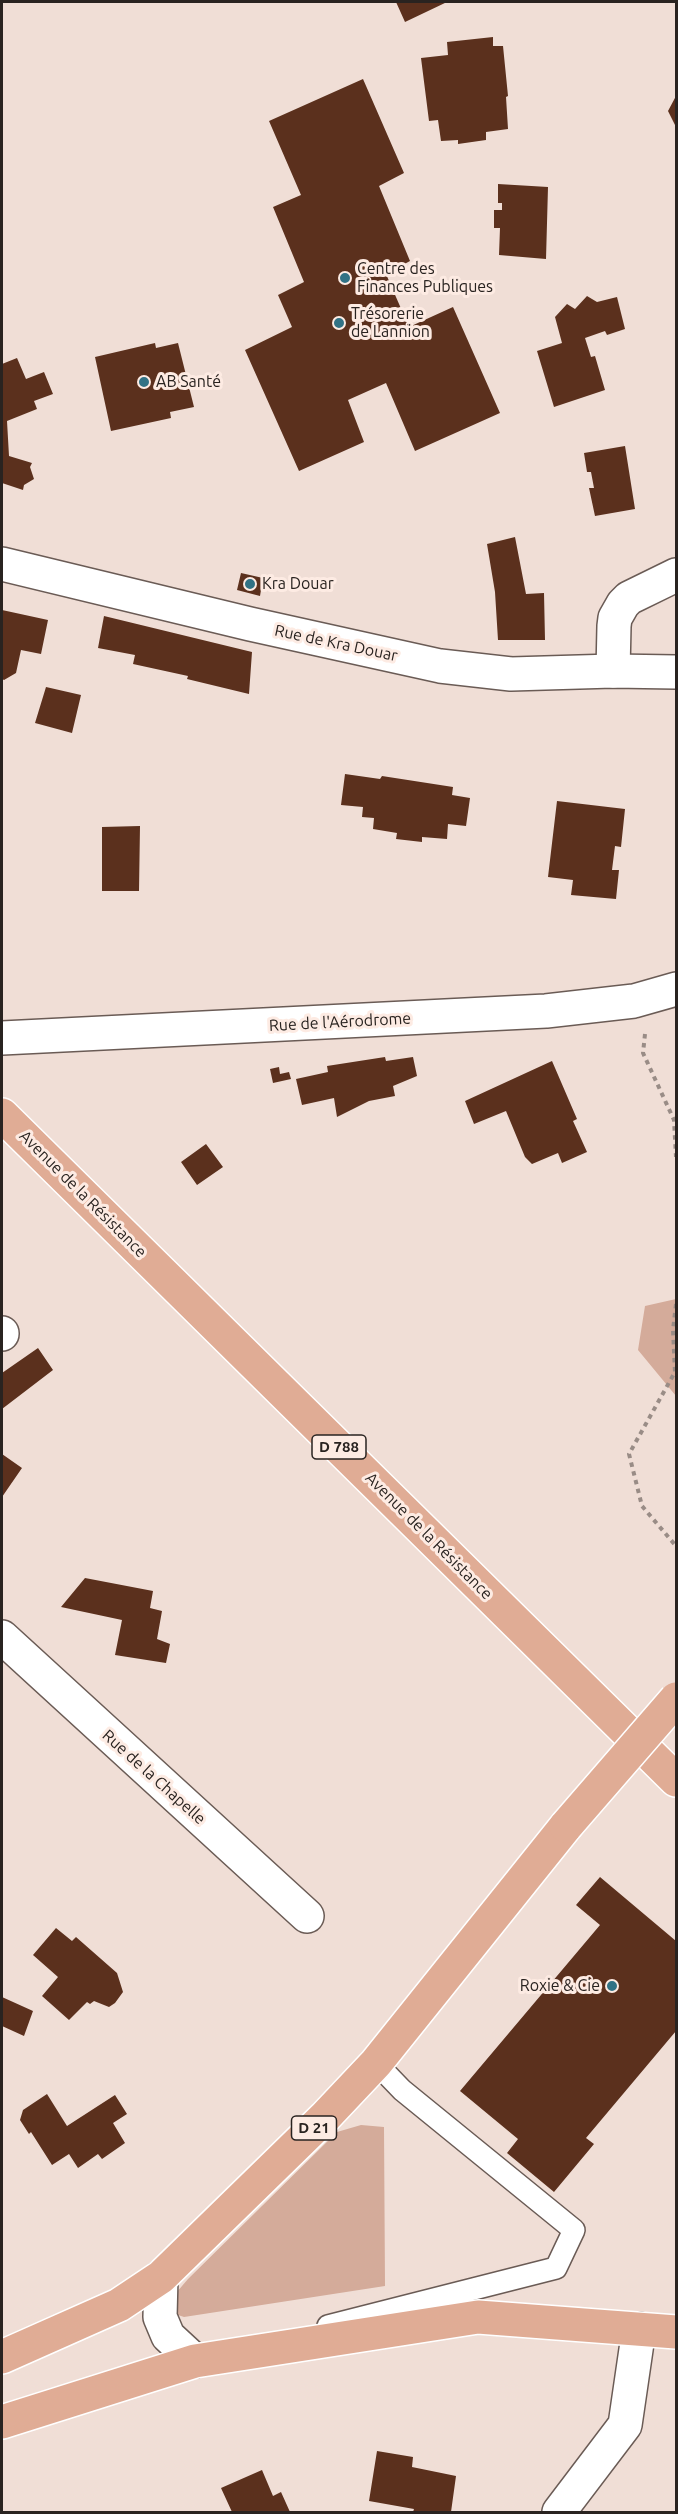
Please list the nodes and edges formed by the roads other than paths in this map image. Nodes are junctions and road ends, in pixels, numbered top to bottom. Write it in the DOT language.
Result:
graph roads {
  1 [pos="2,564"];
  2 [pos="676,575"];
  3 [pos="613,671"];
  4 [pos="676,672"];
  5 [pos="663,993"];
  6 [pos="2,1038"];
  7 [pos="2,1115"];
  8 [pos="2,1637"];
  9 [pos="676,1699"];
  10 [pos="676,1780"];
  11 [pos="308,1917"];
  12 [pos="376,2063"];
  13 [pos="161,2277"];
  14 [pos="639,2329"];
  15 [pos="676,2332"];
  16 [pos="2,2357"];
  17 [pos="195,2361"];
  18 [pos="2,2422"];
  19 [pos="559,2512"];
  1 -- 3 [label="street, Rue de Kra Douar"];
  2 -- 3 [label="street"];
  3 -- 4 [label="street, Rue de Kra Douar"];
  5 -- 6 [label="street, Rue de l'Aérodrome"];
  7 -- 10 [label="main road, Avenue de la Résistance / D 788"];
  8 -- 11 [label="street, Rue de la Chapelle"];
  9 -- 12 [label="main road, D 21, bridge"];
  12 -- 13 [label="main road, D 21"];
  12 -- 17 [label="lane"];
  13 -- 16 [label="main road, D 21"];
  13 -- 17 [label="street"];
  14 -- 15 [label="main road"];
  14 -- 17 [label="main road"];
  14 -- 19 [label="street"];
  17 -- 18 [label="main road"];
}
